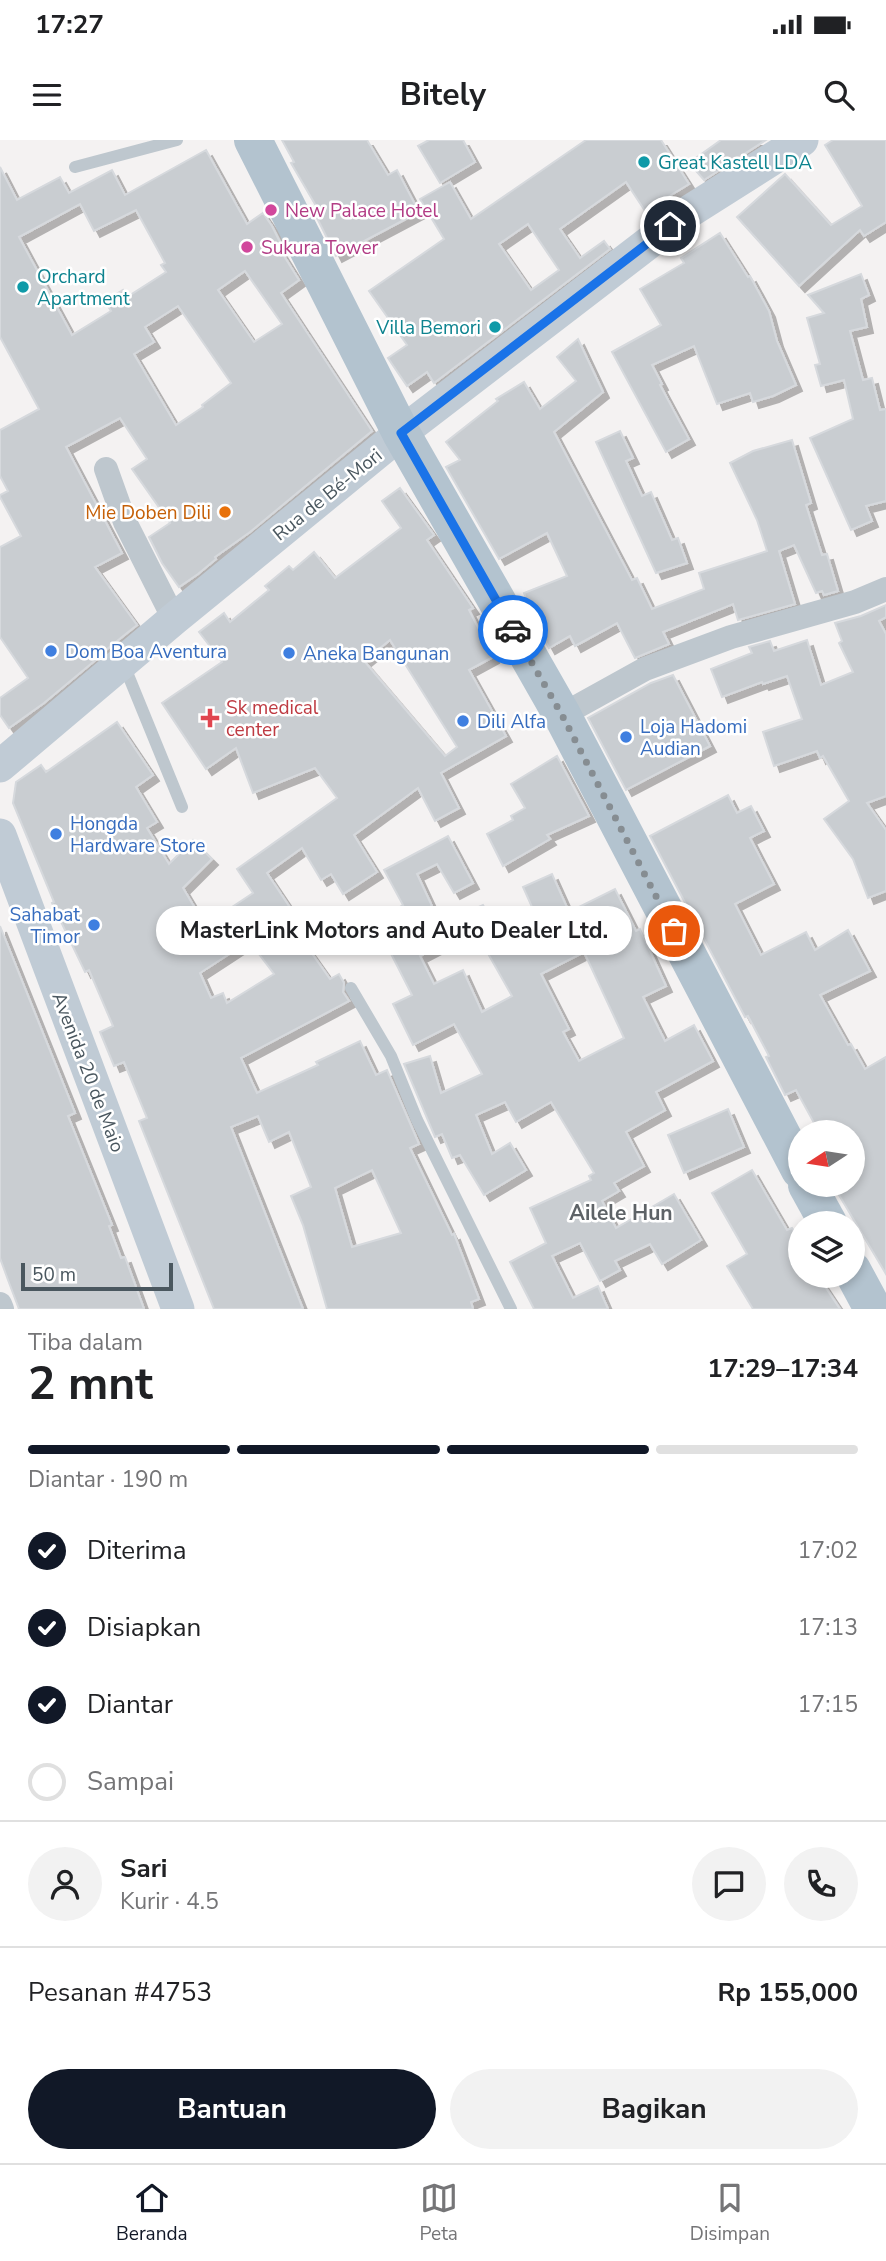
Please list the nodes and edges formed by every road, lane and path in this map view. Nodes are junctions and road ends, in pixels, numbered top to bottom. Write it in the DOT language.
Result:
graph roads {
  1 [pos="177,140"];
  2 [pos="253,140"];
  3 [pos="803,140"];
  4 [pos="75,167"];
  5 [pos="401,433"];
  6 [pos="106,468"];
  7 [pos="886,589"];
  8 [pos="174,620"];
  9 [pos="123,662"];
  10 [pos="562,715"];
  11 [pos="0,766"];
  12 [pos="182,807"];
  13 [pos="0,835"];
  14 [pos="351,988"];
  15 [pos="788,1147"];
  16 [pos="862,1288"];
  17 [pos="178,1309"];
  18 [pos="511,1309"];
  19 [pos="873,1309"];
  1 -- 4 [label="lane"];
  2 -- 5 [label="main road"];
  3 -- 5 [label="main road, Rua de Bé-Mori"];
  5 -- 8 [label="main road, Rua de Bé-Mori"];
  5 -- 10 [label="main road"];
  6 -- 8 [label="street"];
  7 -- 10 [label="street"];
  8 -- 9 [label="main road, Rua de Bé-Mori"];
  9 -- 11 [label="main road, Rua de Bé-Mori"];
  9 -- 12 [label="lane"];
  10 -- 15 [label="main road"];
  13 -- 17 [label="main road, Avenida 20 de Maio"];
  14 -- 18 [label="lane"];
  16 -- 19 [label="main road"];
}
